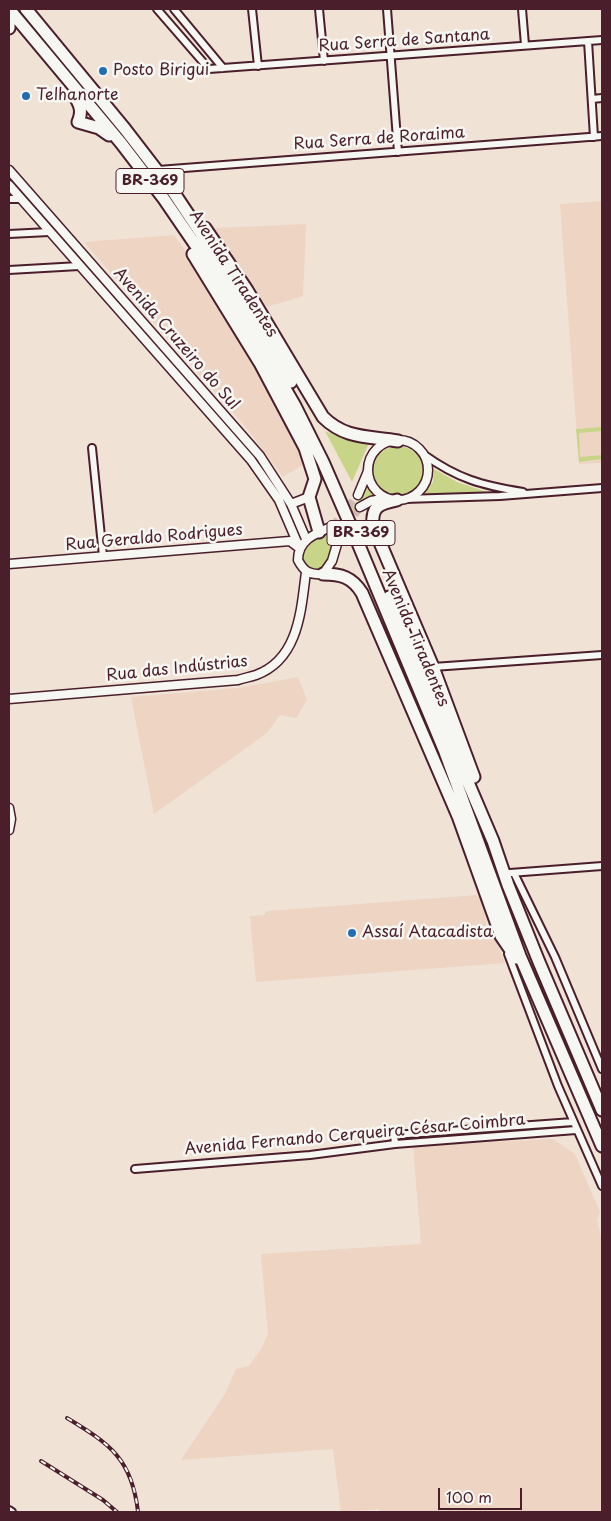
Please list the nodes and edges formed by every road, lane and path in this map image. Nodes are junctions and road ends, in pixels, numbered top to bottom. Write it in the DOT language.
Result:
graph roads {
  1 [pos="9,9"];
  2 [pos="26,9"];
  3 [pos="157,9"];
  4 [pos="174,9"];
  5 [pos="252,9"];
  6 [pos="319,9"];
  7 [pos="388,9"];
  8 [pos="522,9"];
  9 [pos="9,19"];
  10 [pos="9,28"];
  11 [pos="602,40"];
  12 [pos="588,41"];
  13 [pos="525,45"];
  14 [pos="390,56"];
  15 [pos="324,61"];
  16 [pos="56,65"];
  17 [pos="258,66"];
  18 [pos="224,68"];
  19 [pos="602,98"];
  20 [pos="592,99"];
  21 [pos="602,136"];
  22 [pos="594,137"];
  23 [pos="121,143"];
  24 [pos="398,152"];
  25 [pos="9,170"];
  26 [pos="158,170"];
  27 [pos="9,185"];
  28 [pos="172,190"];
  29 [pos="9,199"];
  30 [pos="20,199"];
  31 [pos="164,200"];
  32 [pos="49,232"];
  33 [pos="9,234"];
  34 [pos="79,266"];
  35 [pos="9,270"];
  36 [pos="398,441"];
  37 [pos="92,448"];
  38 [pos="256,452"];
  39 [pos="246,454"];
  40 [pos="423,454"];
  41 [pos="368,470"];
  42 [pos="602,488"];
  43 [pos="531,493"];
  44 [pos="358,495"];
  45 [pos="309,497"];
  46 [pos="396,499"];
  47 [pos="291,504"];
  48 [pos="360,506"];
  49 [pos="333,526"];
  50 [pos="320,532"];
  51 [pos="340,534"];
  52 [pos="306,539"];
  53 [pos="300,548"];
  54 [pos="103,556"];
  55 [pos="9,564"];
  56 [pos="306,572"];
  57 [pos="323,574"];
  58 [pos="602,655"];
  59 [pos="432,667"];
  60 [pos="9,699"];
  61 [pos="445,752"];
  62 [pos="9,808"];
  63 [pos="458,816"];
  64 [pos="9,830"];
  65 [pos="493,841"];
  66 [pos="602,866"];
  67 [pos="509,873"];
  68 [pos="501,936"];
  69 [pos="529,975"];
  70 [pos="602,1069"];
  71 [pos="602,1110"];
  72 [pos="573,1122"];
  73 [pos="576,1130"];
  74 [pos="395,1144"];
  75 [pos="602,1146"];
  76 [pos="135,1169"];
  77 [pos="602,1186"];
  78 [pos="9,1510"];
  79 [pos="12,1512"];
  1 -- 16 [label="highway, Avenida Tiradentes / BR-369"];
  2 -- 26 [label="highway, Avenida Tiradentes / BR-369"];
  3 -- 18 [label="street, Rua Serra de Santana"];
  4 -- 18 [label="street"];
  5 -- 17 [label="street"];
  6 -- 15 [label="street"];
  7 -- 14 [label="street"];
  8 -- 13 [label="street"];
  9 -- 10 [label="highway"];
  11 -- 12 [label="street, Rua Serra de Santana"];
  12 -- 13 [label="street, Rua Serra de Santana"];
  12 -- 20 [label="street"];
  13 -- 14 [label="street, Rua Serra de Santana"];
  14 -- 15 [label="street, Rua Serra de Santana"];
  14 -- 24 [label="street"];
  15 -- 17 [label="street, Rua Serra de Santana"];
  16 -- 23 [label="highway, Avenida Tiradentes / BR-369"];
  16 -- 23 [label="highway"];
  17 -- 18 [label="street, Rua Serra de Santana"];
  19 -- 20 [label="street"];
  20 -- 22 [label="street"];
  21 -- 22 [label="street, Rua Serra de Roraima"];
  22 -- 24 [label="street, Rua Serra de Roraima"];
  23 -- 31 [label="highway, Avenida Tiradentes / BR-369"];
  24 -- 26 [label="street, Rua Serra de Roraima"];
  25 -- 38 [label="street, Avenida Cruzeiro do Sul"];
  26 -- 28 [label="highway, Avenida Tiradentes / BR-369"];
  27 -- 30 [label="street, Avenida Cruzeiro do Sul"];
  28 -- 36 [label="highway"];
  28 -- 65 [label="highway, Avenida Tiradentes / BR-369"];
  29 -- 30 [label="street"];
  30 -- 32 [label="street, Avenida Cruzeiro do Sul"];
  31 -- 45 [label="highway"];
  31 -- 61 [label="highway, Avenida Tiradentes / BR-369"];
  32 -- 33 [label="street"];
  32 -- 34 [label="street, Avenida Cruzeiro do Sul"];
  34 -- 35 [label="street"];
  34 -- 39 [label="street, Avenida Cruzeiro do Sul"];
  36 -- 40 [label="street"];
  36 -- 41 [label="street"];
  37 -- 54 [label="street"];
  38 -- 39 [label="street"];
  38 -- 47 [label="street, Avenida Cruzeiro do Sul"];
  39 -- 53 [label="street, Avenida Cruzeiro do Sul"];
  40 -- 43 [label="street"];
  40 -- 46 [label="street"];
  41 -- 44 [label="street"];
  41 -- 46 [label="street"];
  42 -- 43 [label="street"];
  43 -- 46 [label="street"];
  45 -- 47 [label="street"];
  45 -- 50 [label="highway"];
  46 -- 48 [label="street"];
  46 -- 59 [label="highway"];
  47 -- 52 [label="street, Avenida Cruzeiro do Sul"];
  49 -- 50 [label="street"];
  50 -- 52 [label="street"];
  51 -- 57 [label="street"];
  52 -- 53 [label="street"];
  53 -- 54 [label="street, Rua Geraldo Rodrigues"];
  53 -- 56 [label="street, Avenida Cruzeiro do Sul"];
  54 -- 55 [label="street, Rua Geraldo Rodrigues"];
  56 -- 57 [label="street"];
  56 -- 60 [label="street, Rua das Indústrias"];
  57 -- 63 [label="highway"];
  58 -- 59 [label="street"];
  59 -- 65 [label="highway"];
  61 -- 63 [label="highway"];
  61 -- 69 [label="highway, Avenida Tiradentes / BR-369"];
  62 -- 64 [label="street"];
  63 -- 68 [label="highway"];
  65 -- 67 [label="highway, Avenida Tiradentes / BR-369"];
  66 -- 67 [label="street"];
  67 -- 70 [label="street"];
  67 -- 71 [label="highway, Avenida Tiradentes / BR-369"];
  68 -- 69 [label="highway"];
  68 -- 72 [label="street"];
  69 -- 75 [label="highway, Avenida Tiradentes / BR-369"];
  72 -- 73 [label="street"];
  72 -- 74 [label="street"];
  73 -- 74 [label="street, Avenida Fernando Cerqueira César Coimbra"];
  73 -- 77 [label="street"];
  74 -- 76 [label="street, Avenida Fernando Cerqueira César Coimbra"];
  78 -- 79 [label="street"];
}
